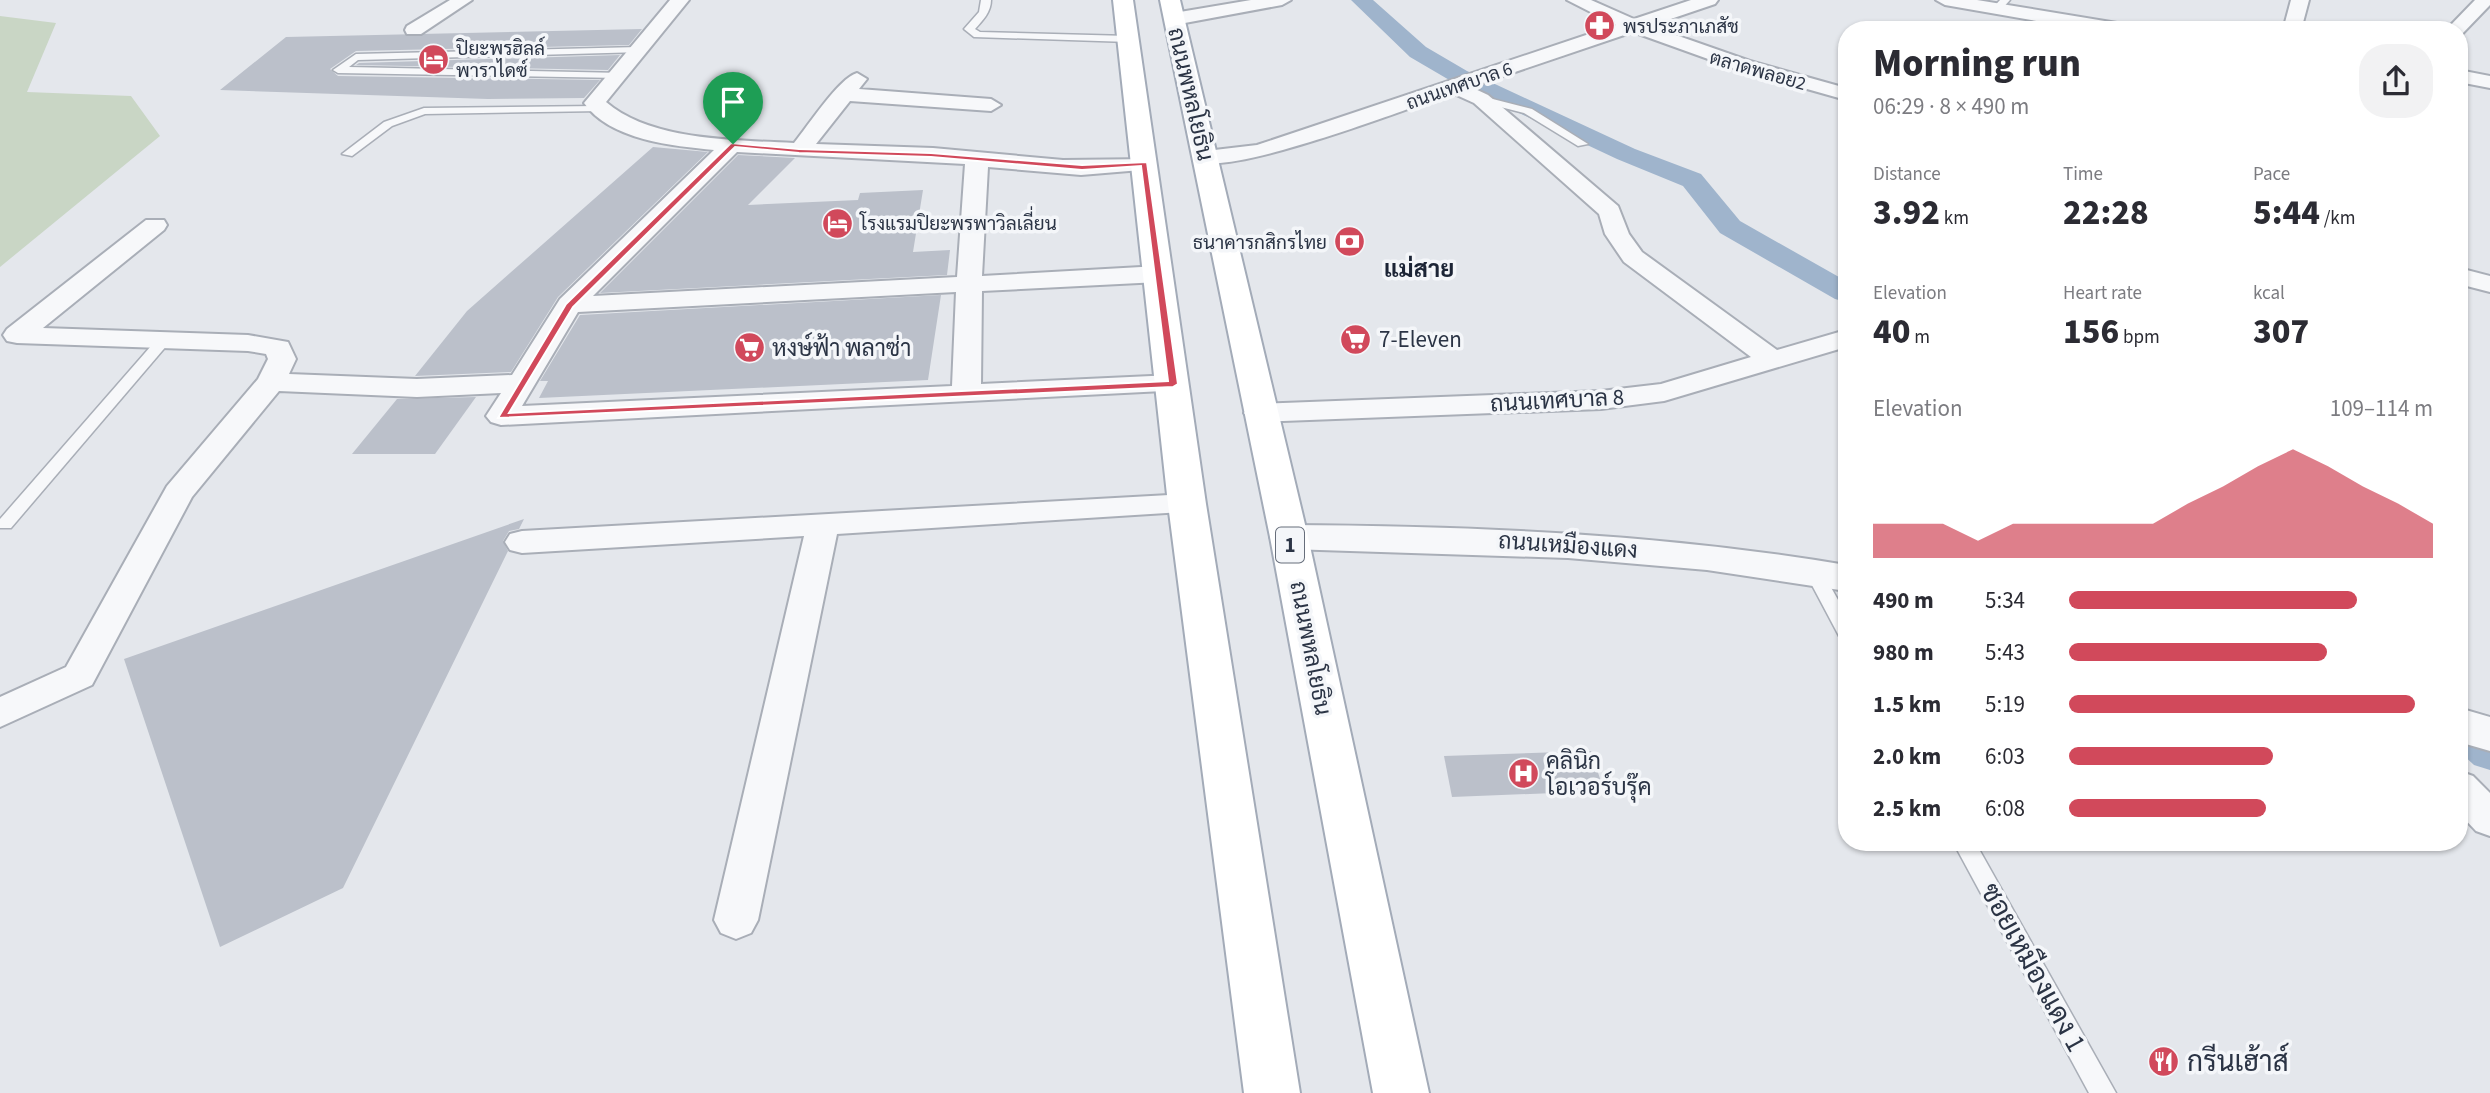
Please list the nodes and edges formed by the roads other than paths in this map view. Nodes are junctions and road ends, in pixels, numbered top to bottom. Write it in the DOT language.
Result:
graph roads {
  1 [pos="463,0"];
  2 [pos="680,0"];
  3 [pos="986,0"];
  4 [pos="1123,0"];
  5 [pos="1282,0"];
  6 [pos="1576,0"];
  7 [pos="1709,0"];
  8 [pos="1945,0"];
  9 [pos="2300,0"];
  10 [pos="2485,0"];
  11 [pos="2000,5"];
  12 [pos="1174,19"];
  13 [pos="2079,21"];
  14 [pos="2294,21"];
  15 [pos="2464,21"];
  16 [pos="1632,27"];
  17 [pos="414,30"];
  18 [pos="1129,39"];
  19 [pos="639,50"];
  20 [pos="861,74"];
  21 [pos="619,75"];
  22 [pos="2468,78"];
  23 [pos="2490,82"];
  24 [pos="1483,87"];
  25 [pos="1838,92"];
  26 [pos="842,94"];
  27 [pos="991,105"];
  28 [pos="597,109"];
  29 [pos="733,144"];
  30 [pos="1582,144"];
  31 [pos="799,151"];
  32 [pos="348,155"];
  33 [pos="1206,158"];
  34 [pos="977,159"];
  35 [pos="1144,164"];
  36 [pos="155,225"];
  37 [pos="1158,274"];
  38 [pos="2468,278"];
  39 [pos="969,284"];
  40 [pos="2490,284"];
  41 [pos="569,306"];
  42 [pos="1838,340"];
  43 [pos="163,341"];
  44 [pos="1773,360"];
  45 [pos="271,382"];
  46 [pos="521,383"];
  47 [pos="1173,384"];
  48 [pos="966,394"];
  49 [pos="1259,413"];
  50 [pos="1187,504"];
  51 [pos="5,524"];
  52 [pos="822,525"];
  53 [pos="1289,537"];
  54 [pos="522,542"];
  55 [pos="1830,575"];
  56 [pos="1838,603"];
  57 [pos="0,713"];
  58 [pos="2468,728"];
  59 [pos="2490,734"];
  60 [pos="2468,796"];
  61 [pos="2490,819"];
  62 [pos="1969,851"];
  63 [pos="736,920"];
  64 [pos="1272,1093"];
  65 [pos="1401,1093"];
  66 [pos="2103,1093"];
  1 -- 17 [label="street"];
  2 -- 19 [label="street"];
  3 -- 18 [label="lane"];
  4 -- 18 [label="main road, ถนนพหลโยธิน"];
  5 -- 12 [label="street"];
  6 -- 16 [label="street, ตลาดพลอย2"];
  7 -- 16 [label="street, ถนนเทศบาล 6"];
  8 -- 11 [label="street"];
  9 -- 14 [label="street"];
  10 -- 15 [label="street"];
  11 -- 13 [label="street"];
  12 -- 18 [label="main road"];
  12 -- 33 [label="main road, ถนนพหลโยธิน / 1"];
  16 -- 24 [label="street, ถนนเทศบาล 6"];
  16 -- 25 [label="street, ตลาดพลอย2"];
  18 -- 35 [label="main road, ถนนพหลโยธิน"];
  19 -- 21 [label="street"];
  19 -- 21 [label="lane"];
  20 -- 26 [label="street"];
  21 -- 28 [label="street"];
  22 -- 23 [label="street"];
  24 -- 30 [label="lane"];
  24 -- 33 [label="street, ถนนเทศบาล 6"];
  24 -- 44 [label="street"];
  26 -- 27 [label="street"];
  26 -- 31 [label="street"];
  28 -- 29 [label="street"];
  28 -- 32 [label="lane"];
  29 -- 31 [label="street"];
  29 -- 41 [label="street"];
  31 -- 34 [label="street"];
  33 -- 49 [label="main road, ถนนพหลโยธิน / 1"];
  34 -- 35 [label="street"];
  34 -- 39 [label="street"];
  35 -- 37 [label="main road, ถนนพหลโยธิน"];
  36 -- 43 [label="street"];
  37 -- 39 [label="street"];
  37 -- 47 [label="main road, ถนนพหลโยธิน"];
  38 -- 40 [label="street"];
  39 -- 41 [label="street"];
  39 -- 48 [label="street"];
  41 -- 46 [label="street"];
  42 -- 44 [label="street, ถนนเทศบาล 8"];
  43 -- 45 [label="street"];
  43 -- 51 [label="lane"];
  44 -- 49 [label="street, ถนนเทศบาล 8"];
  45 -- 46 [label="street"];
  45 -- 57 [label="street"];
  46 -- 48 [label="street"];
  47 -- 48 [label="street"];
  47 -- 50 [label="main road, ถนนพหลโยธิน"];
  49 -- 53 [label="main road, ถนนพหลโยธิน / 1"];
  50 -- 52 [label="street"];
  50 -- 64 [label="main road, ถนนพหลโยธิน"];
  52 -- 54 [label="street"];
  52 -- 63 [label="street"];
  53 -- 55 [label="street, ถนนเหมืองแดง"];
  53 -- 65 [label="main road, ถนนพหลโยธิน / 1"];
  55 -- 56 [label="lane"];
  58 -- 59 [label="street"];
  60 -- 61 [label="street"];
  62 -- 66 [label="lane, ซอยเหมืองแดง 1"];
}
